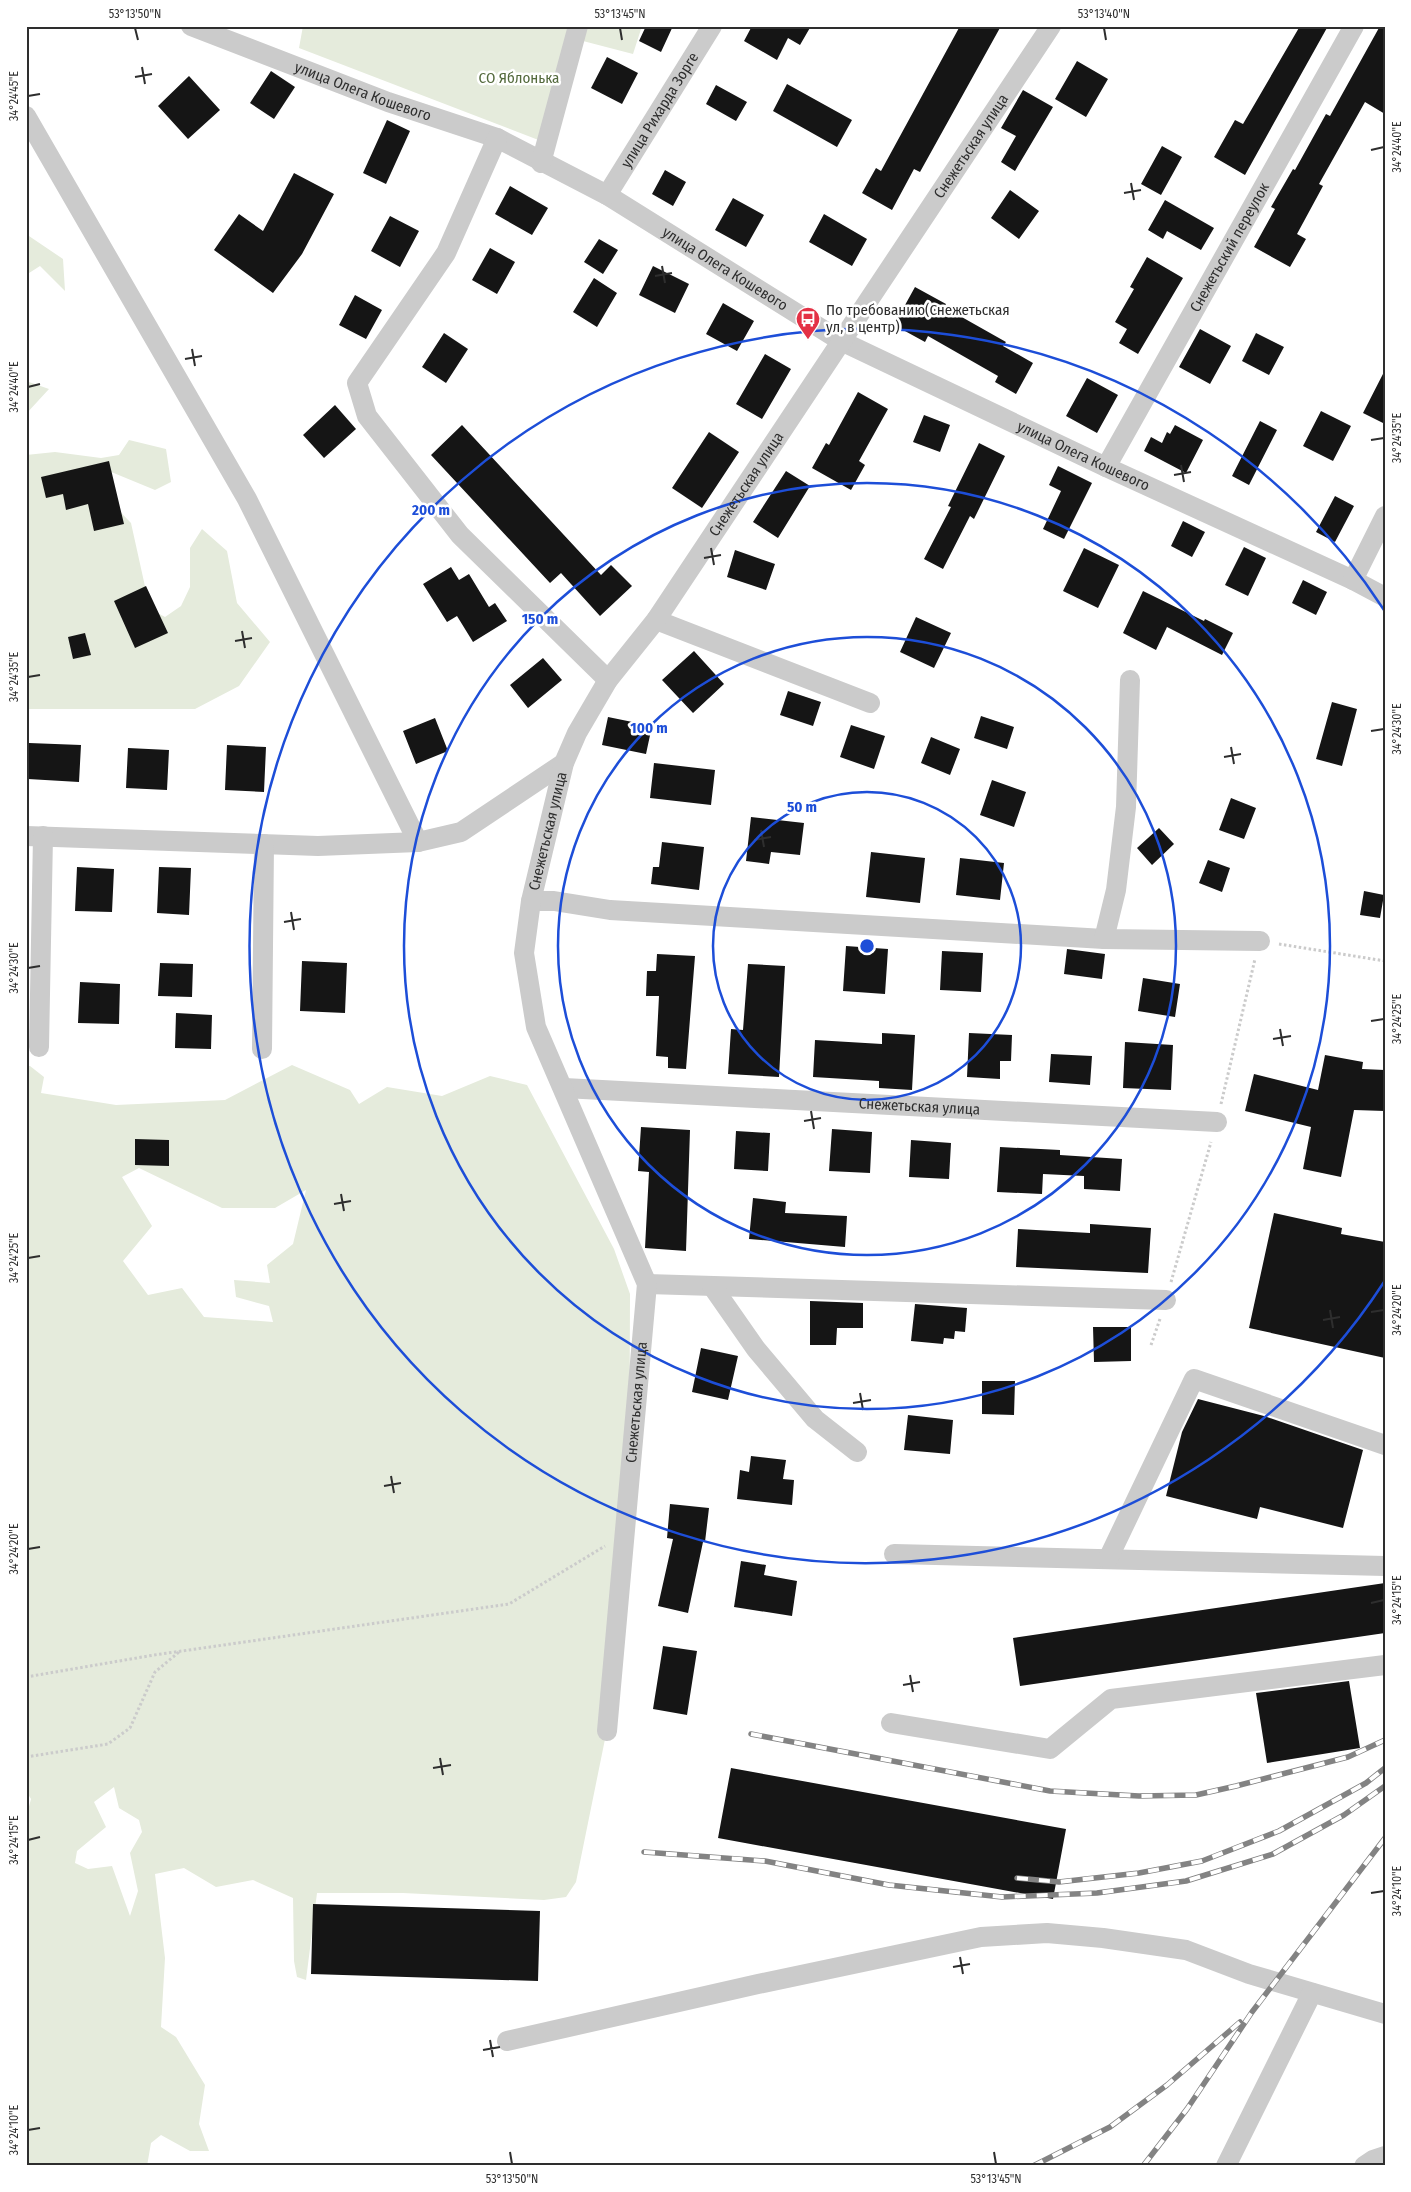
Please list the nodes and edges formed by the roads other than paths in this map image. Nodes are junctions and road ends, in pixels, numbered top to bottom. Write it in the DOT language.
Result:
graph roads {
  1 [pos="190,26"];
  2 [pos="578,26"];
  3 [pos="712,26"];
  4 [pos="1051,26"];
  5 [pos="1354,26"];
  6 [pos="26,116"];
  7 [pos="497,138"];
  8 [pos="542,162"];
  9 [pos="608,195"];
  10 [pos="841,341"];
  11 [pos="1106,467"];
  12 [pos="1385,516"];
  13 [pos="1353,580"];
  14 [pos="1385,597"];
  15 [pos="656,620"];
  16 [pos="608,680"];
  17 [pos="1130,680"];
  18 [pos="870,703"];
  19 [pos="564,762"];
  20 [pos="35,836"];
  21 [pos="418,842"];
  22 [pos="264,844"];
  23 [pos="531,901"];
  24 [pos="1104,939"];
  25 [pos="1260,941"];
  26 [pos="39,1047"];
  27 [pos="262,1049"];
  28 [pos="564,1088"];
  29 [pos="1217,1122"];
  30 [pos="647,1284"];
  31 [pos="712,1286"];
  32 [pos="1166,1300"];
  33 [pos="1385,1445"];
  34 [pos="857,1452"];
  35 [pos="894,1554"];
  36 [pos="1108,1559"];
  37 [pos="1385,1566"];
  38 [pos="1385,1665"];
  39 [pos="891,1723"];
  40 [pos="607,1731"];
  41 [pos="1312,1993"];
  42 [pos="1385,2014"];
  43 [pos="507,2041"];
  44 [pos="1385,2156"];
  45 [pos="1226,2166"];
  46 [pos="1364,2166"];
  1 -- 7 [label="street, улица Олега Кошевого"];
  2 -- 8 [label="street"];
  3 -- 9 [label="street, улица Рихарда Зорге"];
  4 -- 10 [label="street, Снежетьская улица"];
  5 -- 11 [label="street, Снежетьский переулок"];
  6 -- 21 [label="street"];
  7 -- 8 [label="street, улица Олега Кошевого"];
  7 -- 16 [label="street"];
  8 -- 9 [label="street, улица Олега Кошевого"];
  9 -- 10 [label="street, улица Олега Кошевого"];
  10 -- 11 [label="street, улица Олега Кошевого"];
  10 -- 15 [label="street, Снежетьская улица"];
  11 -- 13 [label="street, улица Олега Кошевого"];
  12 -- 13 [label="street"];
  13 -- 14 [label="street, улица Олега Кошевого"];
  15 -- 16 [label="street, Снежетьская улица"];
  15 -- 18 [label="street"];
  16 -- 19 [label="street, Снежетьская улица"];
  17 -- 24 [label="street"];
  19 -- 21 [label="street"];
  19 -- 23 [label="street, Снежетьская улица"];
  20 -- 22 [label="street"];
  20 -- 26 [label="street"];
  21 -- 22 [label="street"];
  22 -- 27 [label="street"];
  23 -- 24 [label="street"];
  23 -- 28 [label="street, Снежетьская улица"];
  24 -- 25 [label="street"];
  28 -- 29 [label="street, Снежетьская улица"];
  28 -- 30 [label="street, Снежетьская улица"];
  30 -- 31 [label="street"];
  30 -- 40 [label="street, Снежетьская улица"];
  31 -- 32 [label="street"];
  31 -- 34 [label="street"];
  33 -- 36 [label="street"];
  35 -- 36 [label="street"];
  36 -- 37 [label="street"];
  38 -- 39 [label="street"];
  41 -- 42 [label="street"];
  41 -- 43 [label="street"];
  41 -- 45 [label="street"];
  44 -- 46 [label="street"];
}
